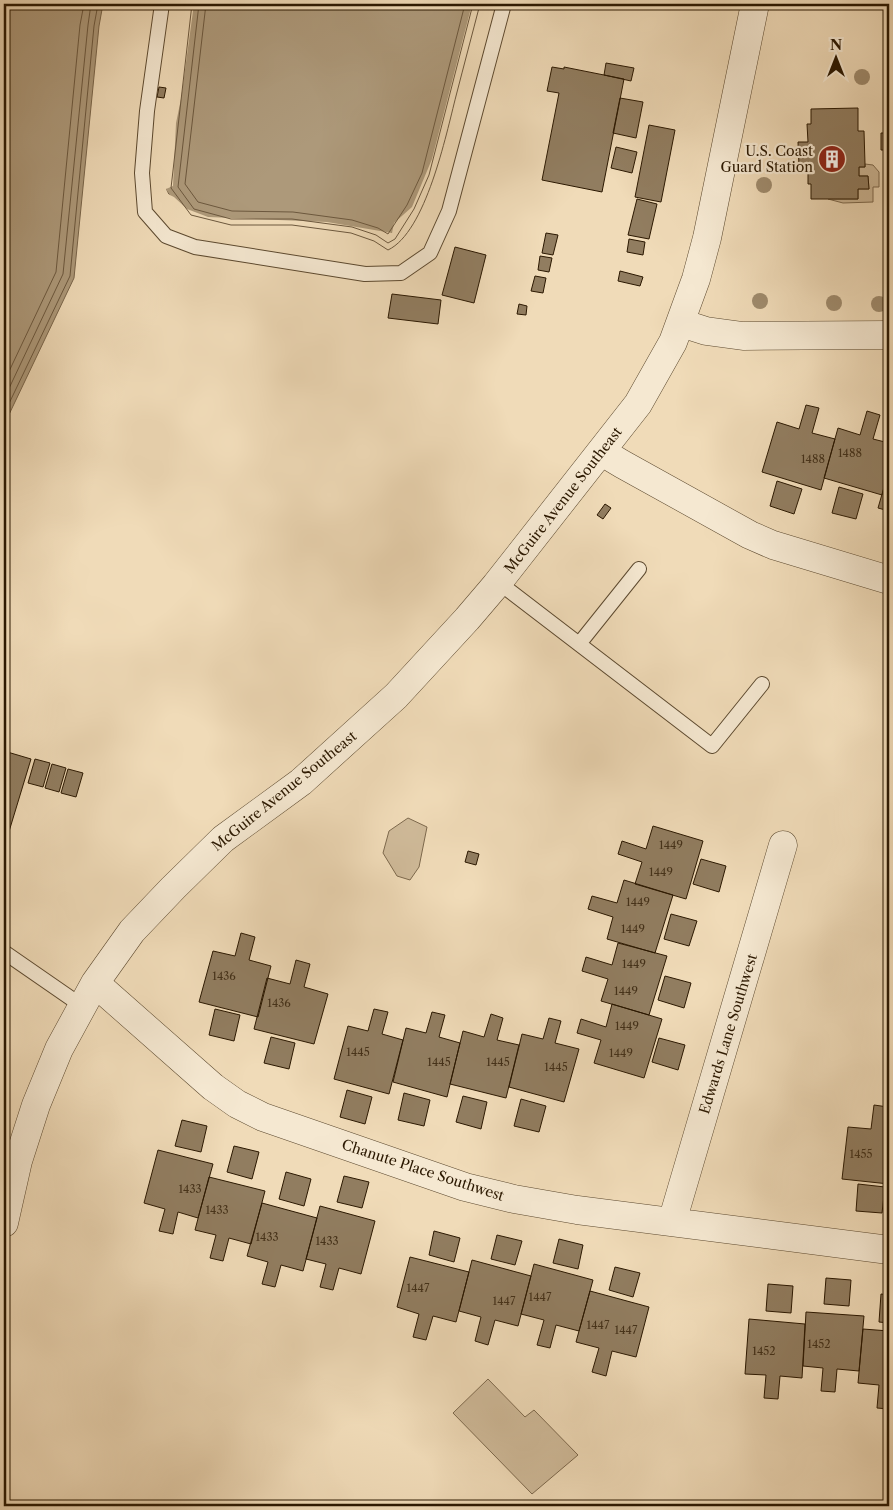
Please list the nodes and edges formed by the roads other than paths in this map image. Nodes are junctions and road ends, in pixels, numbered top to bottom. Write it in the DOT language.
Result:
graph roads {
  1 [pos="162,4"];
  2 [pos="504,4"];
  3 [pos="755,4"];
  4 [pos="681,323"];
  5 [pos="889,335"];
  6 [pos="602,452"];
  7 [pos="640,569"];
  8 [pos="889,580"];
  9 [pos="498,582"];
  10 [pos="579,644"];
  11 [pos="762,684"];
  12 [pos="783,845"];
  13 [pos="4,952"];
  14 [pos="89,995"];
  15 [pos="672,1222"];
  16 [pos="4,1223"];
  17 [pos="889,1250"];
  1 -- 2 [label="lane"];
  3 -- 4 [label="street, McGuire Avenue Southeast"];
  4 -- 5 [label="street"];
  4 -- 6 [label="street, McGuire Avenue Southeast"];
  6 -- 8 [label="street"];
  6 -- 9 [label="street, McGuire Avenue Southeast"];
  7 -- 10 [label="lane"];
  9 -- 10 [label="lane"];
  9 -- 14 [label="street, McGuire Avenue Southeast"];
  10 -- 11 [label="lane"];
  12 -- 15 [label="street, Edwards Lane Southwest"];
  13 -- 14 [label="lane"];
  14 -- 15 [label="street, Chanute Place Southwest"];
  14 -- 16 [label="street, McGuire Avenue Southeast"];
  15 -- 17 [label="street, Chanute Place Southwest"];
}
